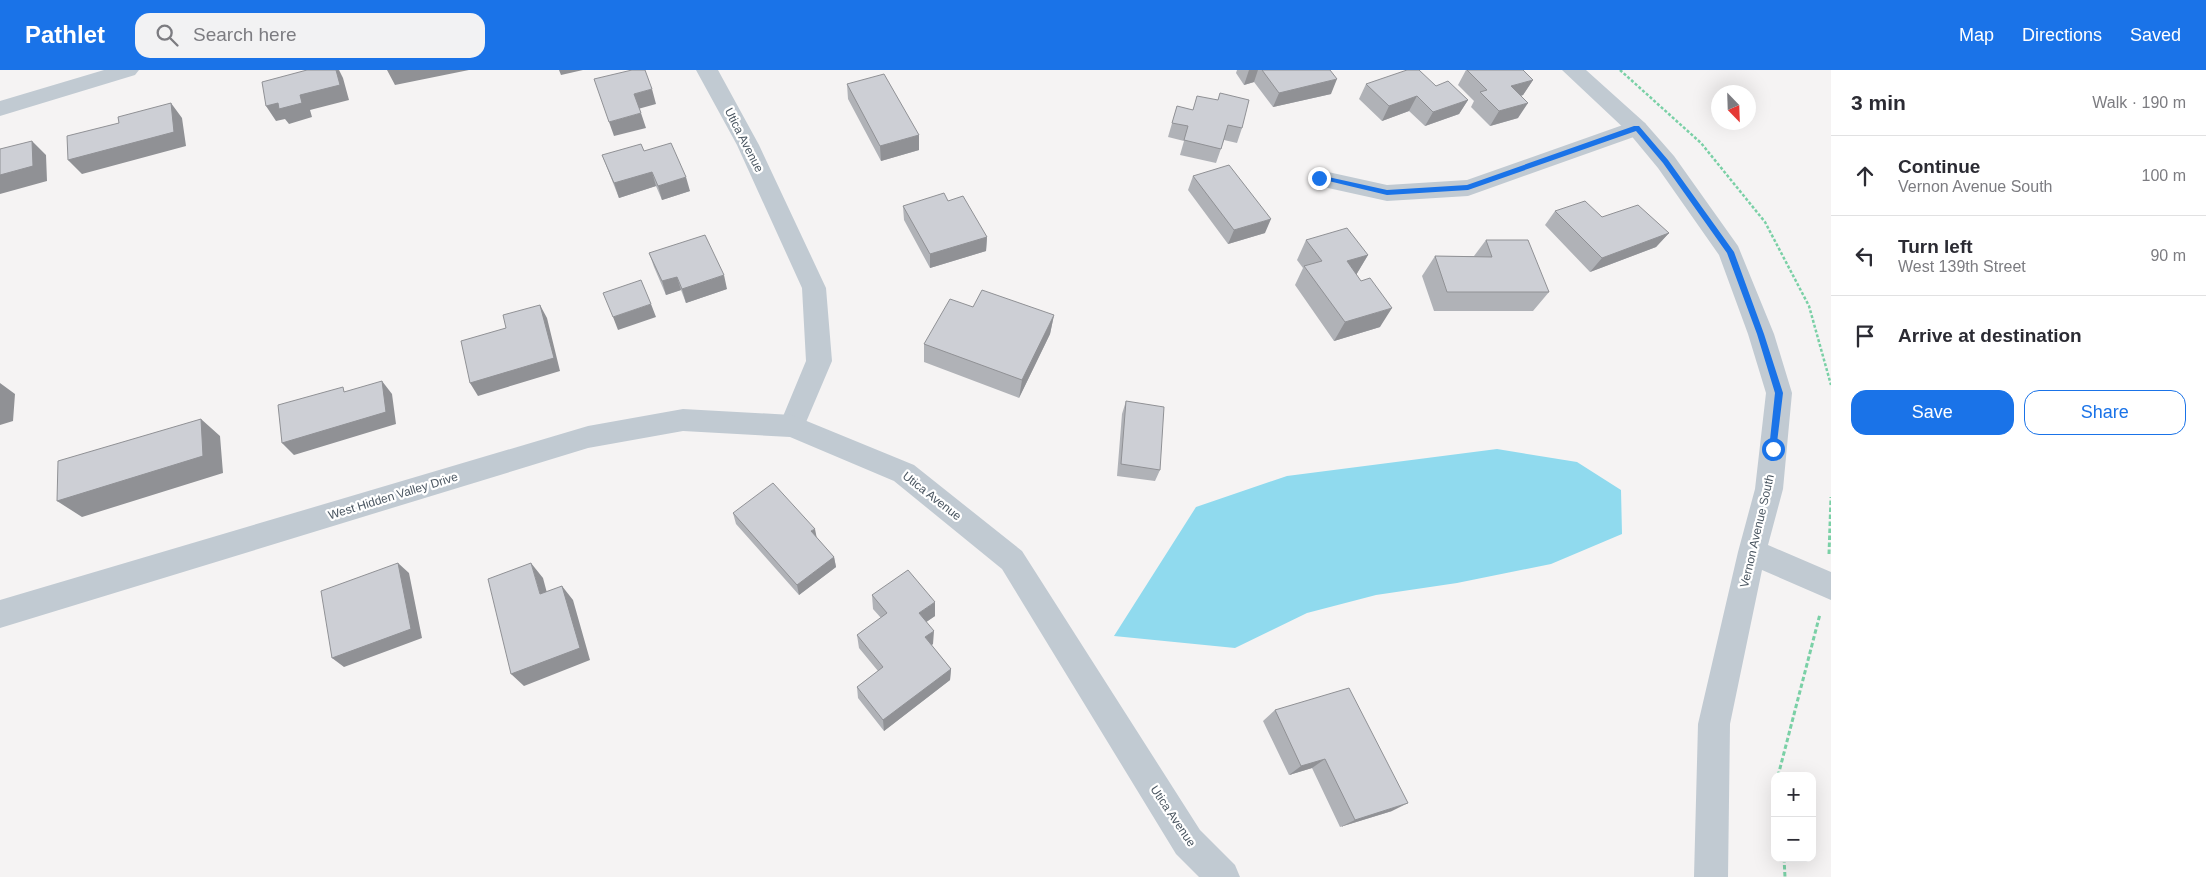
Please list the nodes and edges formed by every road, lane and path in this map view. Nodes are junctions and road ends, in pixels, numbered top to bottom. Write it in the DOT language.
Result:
graph roads {
  1 [pos="128,70"];
  2 [pos="707,70"];
  3 [pos="1573,70"];
  4 [pos="1620,70"];
  5 [pos="0,109"];
  6 [pos="1637,128"];
  7 [pos="1319,178"];
  8 [pos="1831,385"];
  9 [pos="792,426"];
  10 [pos="1831,497"];
  11 [pos="1752,552"];
  12 [pos="1830,585"];
  13 [pos="0,614"];
  14 [pos="1779,772"];
  15 [pos="1784,862"];
  16 [pos="1223,877"];
  17 [pos="1711,877"];
  18 [pos="1785,877"];
  1 -- 5 [label="street"];
  2 -- 9 [label="street, Utica Avenue"];
  3 -- 6 [label="street, Vernon Avenue South"];
  4 -- 8 [label="path"];
  6 -- 7 [label="street"];
  6 -- 11 [label="street, Vernon Avenue South"];
  9 -- 13 [label="street, West Hidden Valley Drive"];
  9 -- 16 [label="street, Utica Avenue"];
  10 -- 12 [label="path"];
  11 -- 12 [label="street"];
  11 -- 17 [label="street, Vernon Avenue South"];
  12 -- 14 [label="path"];
  15 -- 18 [label="path"];
}
